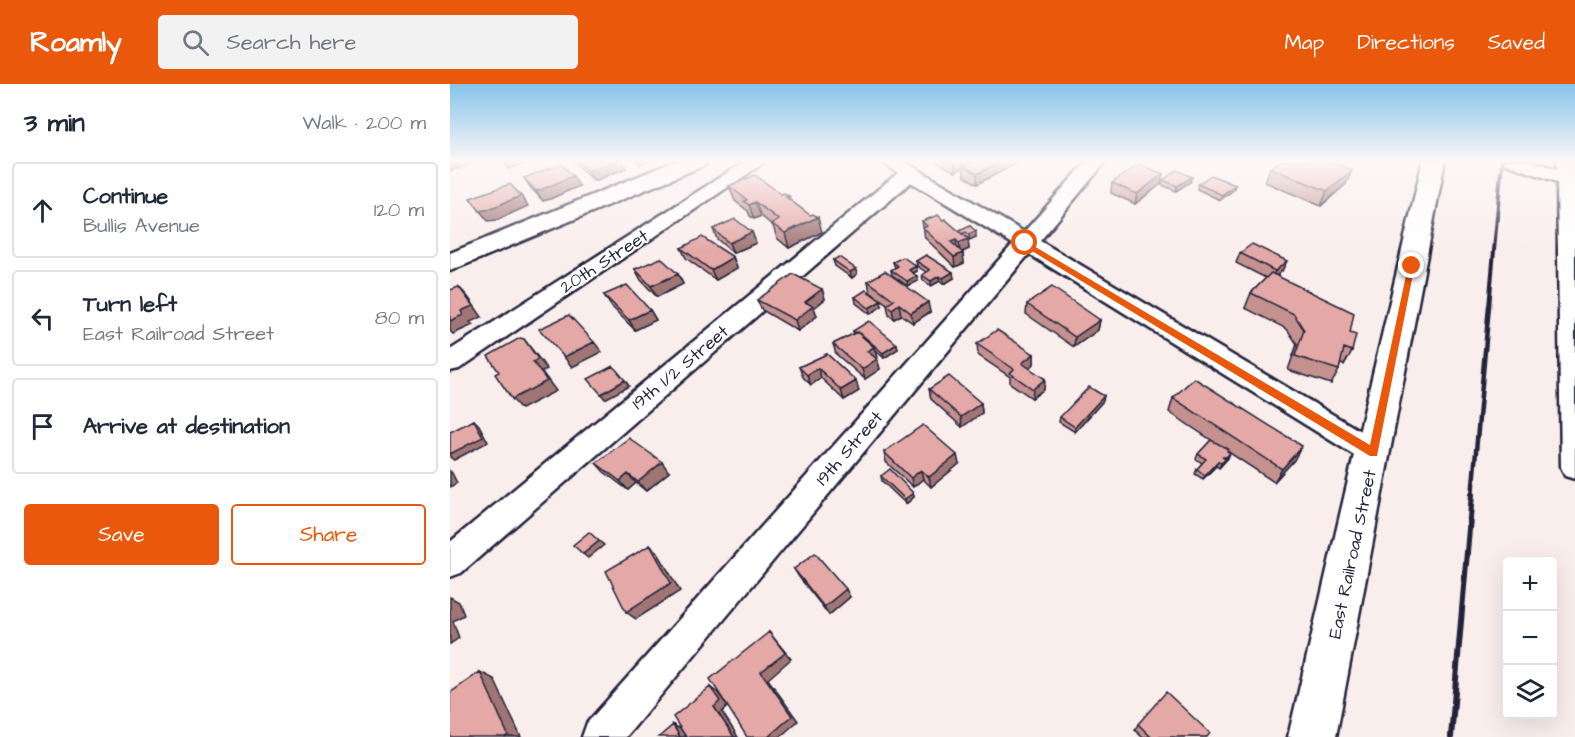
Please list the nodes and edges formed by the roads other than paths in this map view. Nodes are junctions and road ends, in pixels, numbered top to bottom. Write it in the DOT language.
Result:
graph roads {
  1 [pos="624,190"];
  2 [pos="712,190"];
  3 [pos="889,190"];
  4 [pos="939,190"];
  5 [pos="1071,190"];
  6 [pos="1428,190"];
  7 [pos="1569,190"];
  8 [pos="1025,243"];
  9 [pos="450,263"];
  10 [pos="450,362"];
  11 [pos="1374,453"];
  12 [pos="1575,467"];
  13 [pos="450,562"];
  14 [pos="601,737"];
  15 [pos="1312,737"];
  1 -- 9 [label="street"];
  2 -- 10 [label="street, 20th Street"];
  3 -- 13 [label="street, 19th 1/2 Street"];
  4 -- 8 [label="street"];
  5 -- 8 [label="street, 19th Street"];
  6 -- 11 [label="street, East Railroad Street"];
  7 -- 12 [label="street"];
  8 -- 11 [label="street"];
  8 -- 14 [label="street, 19th Street"];
  11 -- 15 [label="street, East Railroad Street"];
}
